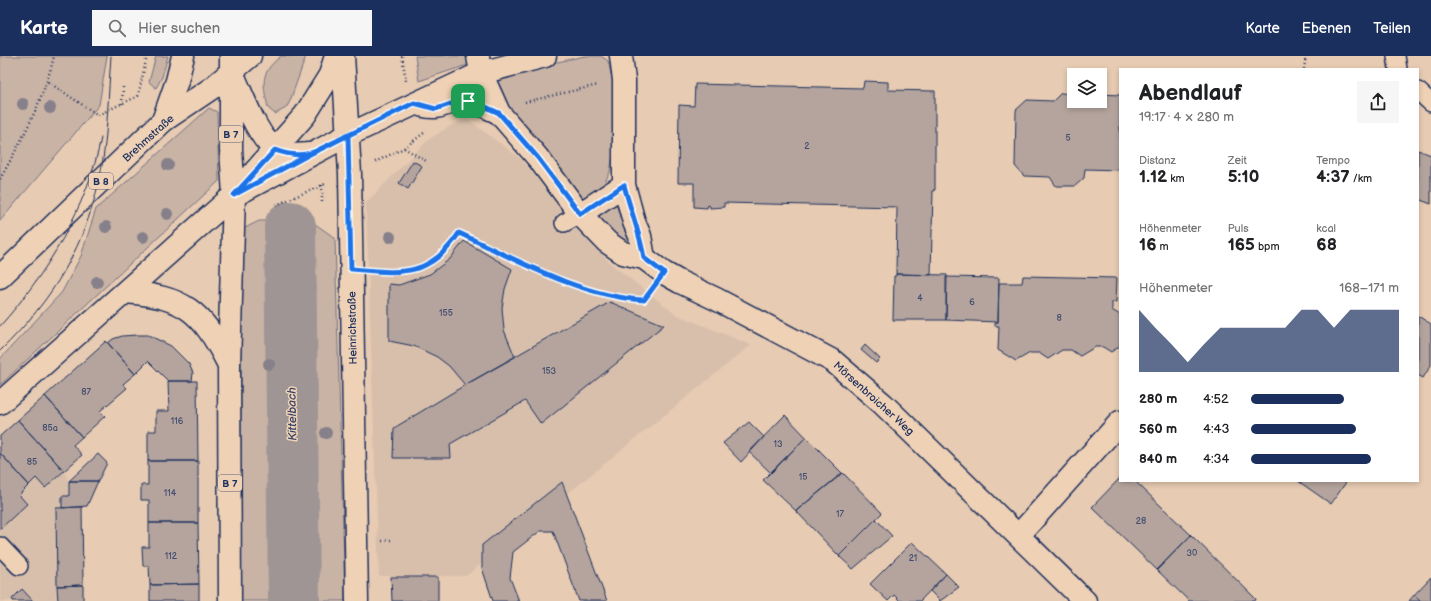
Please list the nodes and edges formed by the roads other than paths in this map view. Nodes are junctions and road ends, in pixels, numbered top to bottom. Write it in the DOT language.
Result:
graph roads {
  1 [pos="183,56"];
  2 [pos="250,56"];
  3 [pos="336,56"];
  4 [pos="343,56"];
  5 [pos="545,56"];
  6 [pos="621,56"];
  7 [pos="1396,56"];
  8 [pos="231,64"];
  9 [pos="480,64"];
  10 [pos="1398,68"];
  11 [pos="1419,92"];
  12 [pos="414,103"];
  13 [pos="1431,103"];
  14 [pos="499,113"];
  15 [pos="163,121"];
  16 [pos="348,135"];
  17 [pos="275,150"];
  18 [pos="310,154"];
  19 [pos="624,185"];
  20 [pos="234,195"];
  21 [pos="572,218"];
  22 [pos="644,258"];
  23 [pos="0,277"];
  24 [pos="125,292"];
  25 [pos="229,365"];
  26 [pos="0,403"];
  27 [pos="1119,423"];
  28 [pos="1019,535"];
  29 [pos="0,546"];
  30 [pos="20,566"];
  31 [pos="230,601"];
  32 [pos="357,601"];
  33 [pos="1085,601"];
  1 -- 15 [label="main road, B 8"];
  2 -- 8 [label="main road, Brehmstraße"];
  3 -- 17 [label="main road"];
  4 -- 16 [label="main road, Heinrichstraße"];
  5 -- 9 [label="main road"];
  6 -- 19 [label="main road"];
  7 -- 10 [label="lane"];
  8 -- 15 [label="main road, Brehmstraße"];
  8 -- 17 [label="main road"];
  8 -- 20 [label="main road, B 7"];
  9 -- 12 [label="main road"];
  9 -- 14 [label="main road, Mörsenbroicher Weg"];
  11 -- 13 [label="lane"];
  12 -- 14 [label="main road, Mörsenbroicher Weg"];
  12 -- 16 [label="main road"];
  14 -- 21 [label="main road, Mörsenbroicher Weg"];
  15 -- 23 [label="main road, Brehmstraße / B 8"];
  16 -- 18 [label="main road"];
  16 -- 32 [label="main road, Heinrichstraße"];
  17 -- 18 [label="main road"];
  17 -- 20 [label="main road"];
  18 -- 20 [label="main road"];
  19 -- 21 [label="main road"];
  19 -- 22 [label="main road"];
  20 -- 24 [label="main road"];
  20 -- 25 [label="main road, B 7"];
  21 -- 22 [label="main road, Mörsenbroicher Weg"];
  22 -- 28 [label="main road, Mörsenbroicher Weg"];
  24 -- 25 [label="main road"];
  24 -- 26 [label="main road"];
  25 -- 31 [label="main road, B 7"];
  27 -- 28 [label="main road"];
  28 -- 33 [label="main road, Mörsenbroicher Weg"];
  29 -- 30 [label="lane"];
}
